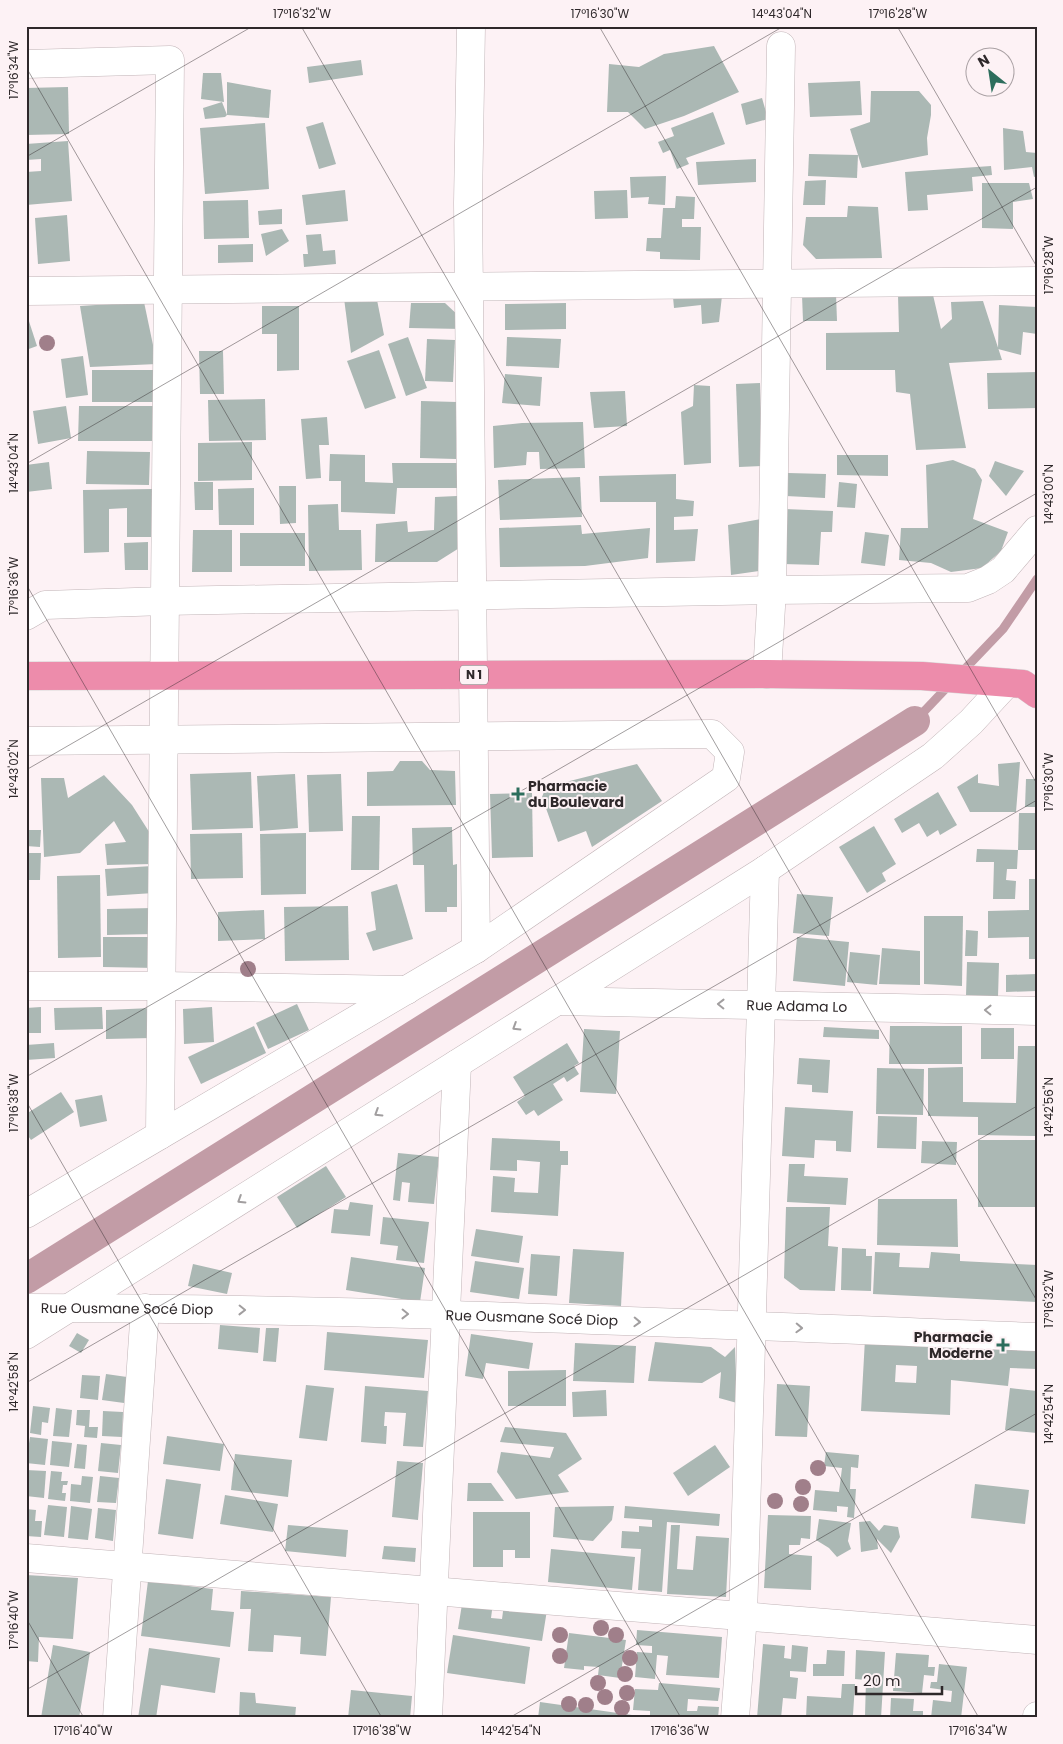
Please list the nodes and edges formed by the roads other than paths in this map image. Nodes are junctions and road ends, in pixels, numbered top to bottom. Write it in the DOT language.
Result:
graph roads {
  1 [pos="471,26"];
  2 [pos="781,46"];
  3 [pos="26,64"];
  4 [pos="1037,282"];
  5 [pos="777,284"];
  6 [pos="469,287"];
  7 [pos="168,290"];
  8 [pos="26,291"];
  9 [pos="1037,530"];
  10 [pos="772,590"];
  11 [pos="472,595"];
  12 [pos="165,601"];
  13 [pos="26,616"];
  14 [pos="767,674"];
  15 [pos="473,675"];
  16 [pos="26,676"];
  17 [pos="165,676"];
  18 [pos="1019,683"];
  19 [pos="474,736"];
  20 [pos="164,739"];
  21 [pos="26,741"];
  22 [pos="764,870"];
  23 [pos="476,949"];
  24 [pos="26,986"];
  25 [pos="162,986"];
  26 [pos="407,990"];
  27 [pos="557,1001"];
  28 [pos="761,1004"];
  29 [pos="1037,1011"];
  30 [pos="457,1064"];
  31 [pos="160,1135"];
  32 [pos="26,1214"];
  33 [pos="71,1307"];
  34 [pos="27,1308"];
  35 [pos="145,1308"];
  36 [pos="445,1315"];
  37 [pos="751,1326"];
  38 [pos="26,1335"];
  39 [pos="1037,1337"];
  40 [pos="26,1558"];
  41 [pos="127,1566"];
  42 [pos="433,1591"];
  43 [pos="743,1616"];
  44 [pos="1037,1640"];
  45 [pos="118,1718"];
  46 [pos="428,1718"];
  47 [pos="735,1718"];
  1 -- 6 [label="street"];
  2 -- 5 [label="street"];
  3 -- 7 [label="street"];
  4 -- 5 [label="street"];
  5 -- 6 [label="street"];
  5 -- 10 [label="street"];
  6 -- 7 [label="street"];
  6 -- 11 [label="street"];
  7 -- 8 [label="street"];
  7 -- 12 [label="street"];
  9 -- 10 [label="street"];
  10 -- 11 [label="street"];
  10 -- 14 [label="street"];
  11 -- 12 [label="street"];
  11 -- 15 [label="street"];
  12 -- 13 [label="street"];
  12 -- 17 [label="street"];
  14 -- 15 [label="highway, N 1"];
  14 -- 18 [label="highway, N 1"];
  15 -- 17 [label="highway, N 1"];
  15 -- 19 [label="street"];
  16 -- 17 [label="highway, N 1"];
  17 -- 20 [label="street"];
  18 -- 22 [label="street"];
  19 -- 20 [label="street"];
  19 -- 23 [label="street"];
  19 -- 23 [label="street"];
  20 -- 21 [label="street"];
  20 -- 25 [label="street"];
  22 -- 27 [label="street"];
  22 -- 28 [label="street"];
  23 -- 26 [label="street"];
  24 -- 25 [label="street"];
  25 -- 26 [label="street"];
  25 -- 31 [label="street"];
  26 -- 31 [label="street"];
  28 -- 27 [label="street, Rue Adama Lo, one-way"];
  27 -- 30 [label="street, one-way"];
  29 -- 28 [label="street, Rue Adama Lo, one-way"];
  28 -- 37 [label="street"];
  30 -- 33 [label="street, one-way"];
  30 -- 36 [label="street"];
  31 -- 32 [label="street"];
  33 -- 34 [label="street, Rue Ousmane Socé Diop"];
  33 -- 35 [label="street, Rue Ousmane Socé Diop"];
  33 -- 38 [label="street"];
  35 -- 36 [label="street, Rue Ousmane Socé Diop, one-way"];
  35 -- 41 [label="street"];
  36 -- 37 [label="street, Rue Ousmane Socé Diop, one-way"];
  36 -- 42 [label="street"];
  37 -- 39 [label="street, Rue Ousmane Socé Diop, one-way"];
  37 -- 43 [label="street"];
  40 -- 41 [label="street"];
  41 -- 42 [label="street"];
  41 -- 45 [label="street"];
  42 -- 43 [label="street"];
  42 -- 46 [label="street"];
  43 -- 44 [label="street"];
  43 -- 47 [label="street"];
}
